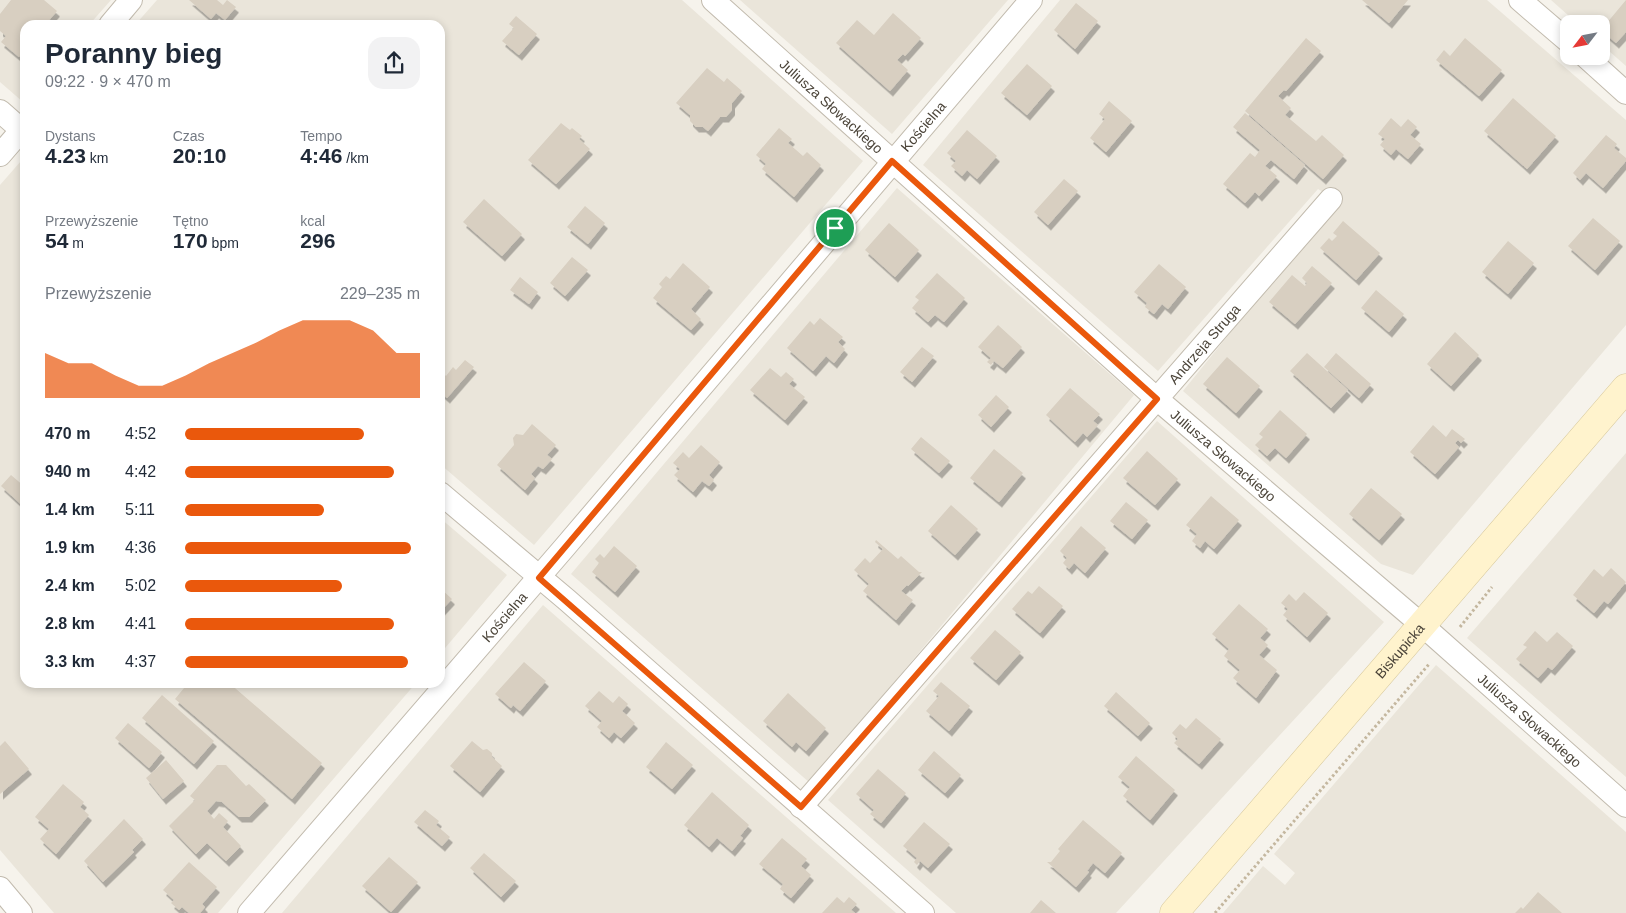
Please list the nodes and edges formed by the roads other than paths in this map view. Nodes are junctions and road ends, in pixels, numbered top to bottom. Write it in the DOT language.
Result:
graph roads {
  1 [pos="131,0"];
  2 [pos="713,0"];
  3 [pos="1031,0"];
  4 [pos="1520,0"];
  5 [pos="114,20"];
  6 [pos="1560,34"];
  7 [pos="1594,65"];
  8 [pos="1626,93"];
  9 [pos="0,111"];
  10 [pos="20,127"];
  11 [pos="20,134"];
  12 [pos="0,155"];
  13 [pos="892,161"];
  14 [pos="1331,199"];
  15 [pos="1626,388"];
  16 [pos="1157,399"];
  17 [pos="445,497"];
  18 [pos="539,578"];
  19 [pos="1422,625"];
  20 [pos="445,687"];
  21 [pos="444,688"];
  22 [pos="1626,806"];
  23 [pos="801,807"];
  24 [pos="0,888"];
  25 [pos="22,913"];
  26 [pos="249,913"];
  27 [pos="923,913"];
  28 [pos="1174,913"];
  1 -- 5 [label="street"];
  2 -- 13 [label="street, Juliusza Słowackiego"];
  3 -- 13 [label="street, Kościelna"];
  4 -- 6 [label="street"];
  7 -- 8 [label="street"];
  9 -- 10 [label="street"];
  11 -- 12 [label="street"];
  13 -- 16 [label="street, Juliusza Słowackiego"];
  13 -- 18 [label="street, Kościelna"];
  14 -- 16 [label="street, Andrzeja Struga"];
  15 -- 19 [label="main road, Biskupicka"];
  16 -- 19 [label="street, Juliusza Słowackiego"];
  16 -- 23 [label="street, Andrzeja Struga"];
  17 -- 18 [label="street"];
  18 -- 20 [label="street, Kościelna"];
  18 -- 23 [label="street"];
  19 -- 22 [label="street, Juliusza Słowackiego"];
  19 -- 28 [label="main road, Biskupicka"];
  21 -- 26 [label="street, Kościelna"];
  23 -- 27 [label="street"];
  24 -- 25 [label="street"];
}
